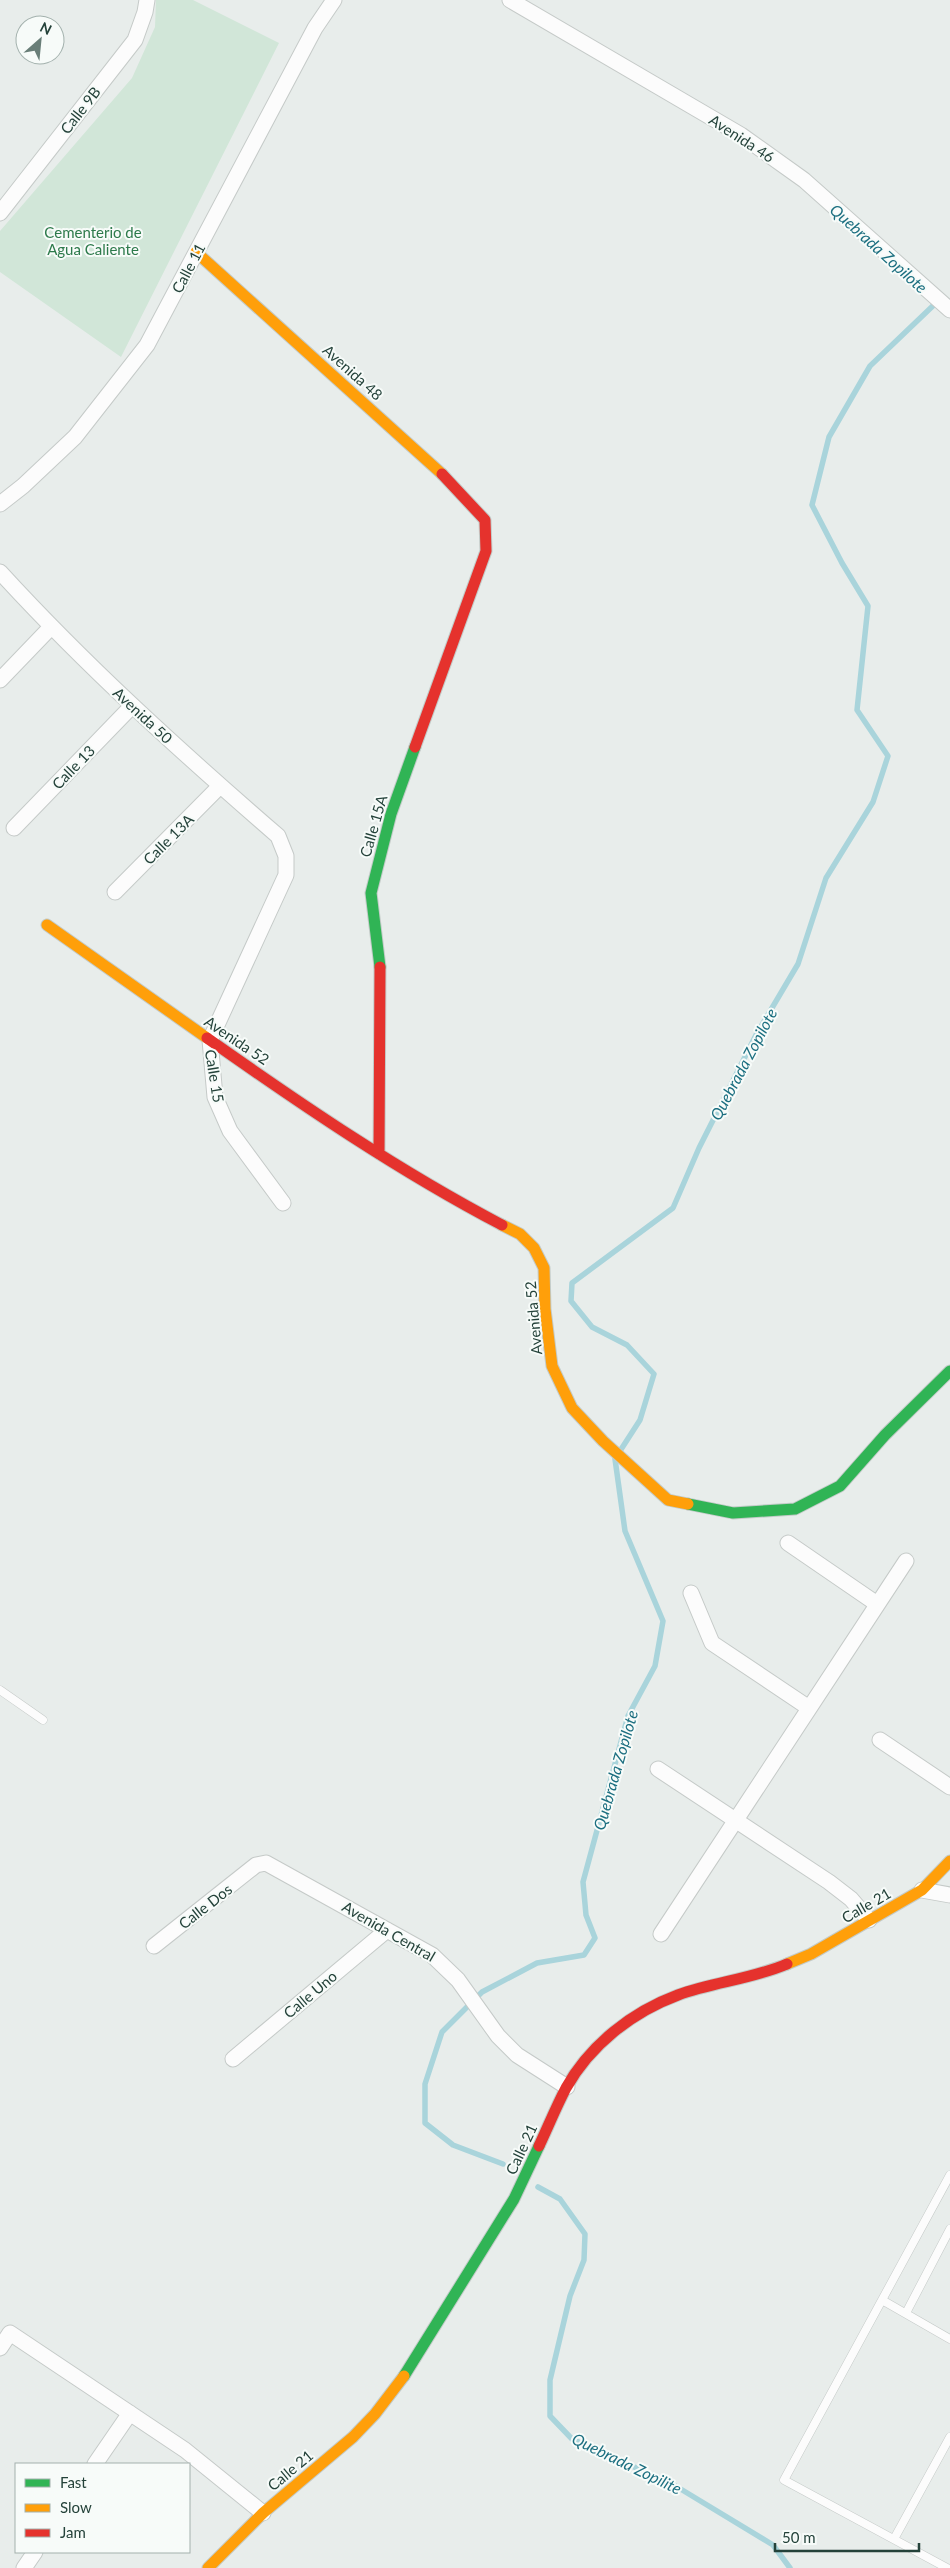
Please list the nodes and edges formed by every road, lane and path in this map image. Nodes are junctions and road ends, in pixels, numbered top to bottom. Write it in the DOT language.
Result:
graph roads {
  1 [pos="146,0"];
  2 [pos="334,0"];
  3 [pos="510,0"];
  4 [pos="0,213"];
  5 [pos="196,252"];
  6 [pos="950,310"];
  7 [pos="0,504"];
  8 [pos="485,520"];
  9 [pos="0,572"];
  10 [pos="51,627"];
  11 [pos="0,680"];
  12 [pos="132,706"];
  13 [pos="220,786"];
  14 [pos="14,828"];
  15 [pos="286,856"];
  16 [pos="115,892"];
  17 [pos="47,924"];
  18 [pos="210,1040"];
  19 [pos="379,1154"];
  20 [pos="284,1203"];
  21 [pos="950,1371"];
  22 [pos="788,1543"];
  23 [pos="906,1560"];
  24 [pos="691,1593"];
  25 [pos="877,1604"];
  26 [pos="0,1690"];
  27 [pos="809,1708"];
  28 [pos="43,1720"];
  29 [pos="880,1740"];
  30 [pos="658,1769"];
  31 [pos="950,1787"];
  32 [pos="736,1820"];
  33 [pos="950,1861"];
  34 [pos="256,1865"];
  35 [pos="922,1890"];
  36 [pos="950,1895"];
  37 [pos="869,1920"];
  38 [pos="387,1930"];
  39 [pos="661,1934"];
  40 [pos="154,1946"];
  41 [pos="232,2059"];
  42 [pos="567,2087"];
  43 [pos="950,2175"];
  44 [pos="950,2230"];
  45 [pos="882,2300"];
  46 [pos="906,2314"];
  47 [pos="950,2339"];
  48 [pos="0,2348"];
  49 [pos="130,2413"];
  50 [pos="950,2437"];
  51 [pos="96,2463"];
  52 [pos="262,2512"];
  53 [pos="894,2539"];
  54 [pos="34,2553"];
  55 [pos="24,2568"];
  56 [pos="208,2568"];
  57 [pos="947,2568"];
  1 -- 4 [label="street, Calle 9B"];
  2 -- 5 [label="street, Calle 11"];
  3 -- 6 [label="street, Avenida 46"];
  5 -- 7 [label="street, Calle 11"];
  5 -- 8 [label="street, Avenida 48"];
  8 -- 19 [label="street, Calle 15A"];
  9 -- 10 [label="street, Avenida 50"];
  10 -- 11 [label="street"];
  10 -- 12 [label="street, Avenida 50"];
  12 -- 13 [label="street, Avenida 50"];
  12 -- 14 [label="street, Calle 13"];
  13 -- 15 [label="street, Avenida 50"];
  13 -- 16 [label="street, Calle 13A"];
  15 -- 18 [label="street, Calle 15"];
  17 -- 18 [label="street, Avenida 52"];
  18 -- 19 [label="street, Avenida 52"];
  18 -- 20 [label="street, Calle 15"];
  19 -- 21 [label="street, Avenida 52"];
  22 -- 25 [label="street"];
  23 -- 25 [label="street"];
  24 -- 27 [label="street"];
  25 -- 27 [label="street"];
  26 -- 28 [label="lane"];
  27 -- 32 [label="street"];
  29 -- 31 [label="street"];
  30 -- 32 [label="street"];
  32 -- 37 [label="street"];
  32 -- 39 [label="street"];
  33 -- 35 [label="street, Calle 21"];
  34 -- 38 [label="street, Avenida Central"];
  34 -- 40 [label="street, Calle Dos"];
  35 -- 36 [label="street"];
  35 -- 37 [label="street, Calle 21"];
  37 -- 42 [label="street, Calle 21"];
  38 -- 41 [label="street, Calle Uno"];
  38 -- 42 [label="street, Avenida Central"];
  42 -- 52 [label="street, Calle 21"];
  43 -- 45 [label="lane"];
  44 -- 46 [label="lane"];
  45 -- 46 [label="lane"];
  45 -- 53 [label="lane"];
  46 -- 47 [label="lane"];
  48 -- 49 [label="street"];
  49 -- 51 [label="street"];
  49 -- 52 [label="street"];
  50 -- 53 [label="lane"];
  52 -- 56 [label="street, Calle 21"];
  53 -- 57 [label="lane"];
  54 -- 55 [label="street"];
}
